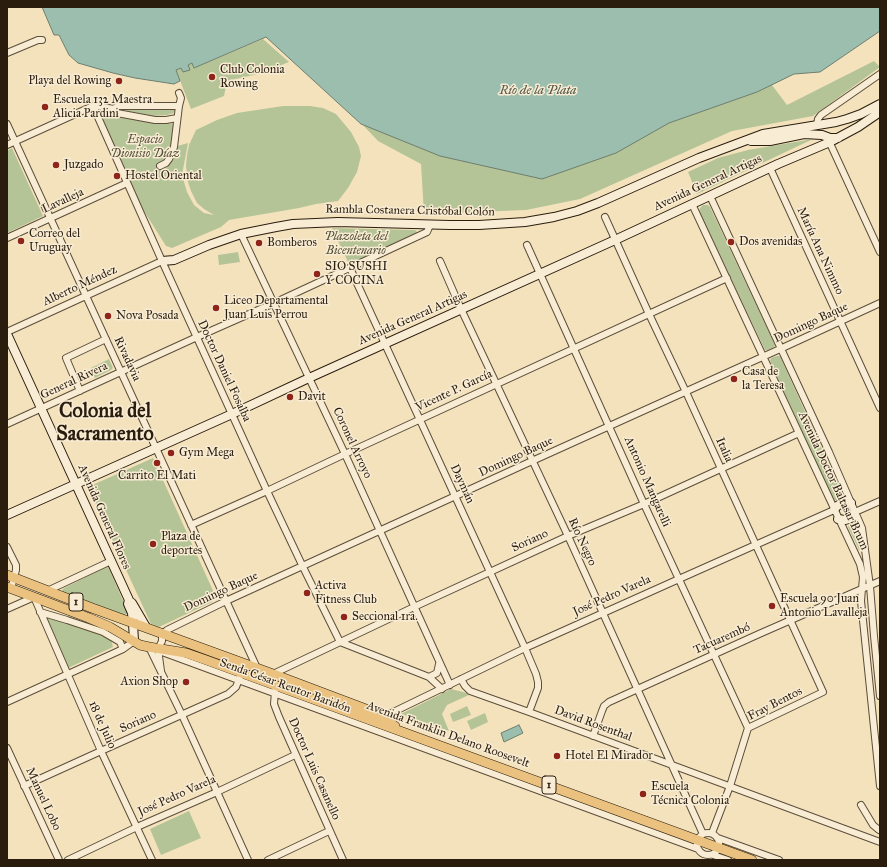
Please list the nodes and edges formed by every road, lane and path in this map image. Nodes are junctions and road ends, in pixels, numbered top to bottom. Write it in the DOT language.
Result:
graph roads {
  1 [pos="42,40"];
  2 [pos="7,53"];
  3 [pos="880,74"];
  4 [pos="179,93"];
  5 [pos="880,104"];
  6 [pos="93,106"];
  7 [pos="179,106"];
  8 [pos="114,109"];
  9 [pos="880,112"];
  10 [pos="178,118"];
  11 [pos="836,122"];
  12 [pos="7,124"];
  13 [pos="817,125"];
  14 [pos="841,137"];
  15 [pos="828,139"];
  16 [pos="745,141"];
  17 [pos="15,142"];
  18 [pos="7,145"];
  19 [pos="160,166"];
  20 [pos="770,168"];
  21 [pos="127,183"];
  22 [pos="710,196"];
  23 [pos="692,204"];
  24 [pos="605,217"];
  25 [pos="50,218"];
  26 [pos="430,225"];
  27 [pos="241,234"];
  28 [pos="7,238"];
  29 [pos="615,240"];
  30 [pos="527,245"];
  31 [pos="880,252"];
  32 [pos="162,261"];
  33 [pos="440,261"];
  34 [pos="350,268"];
  35 [pos="540,273"];
  36 [pos="727,278"];
  37 [pos="85,296"];
  38 [pos="274,303"];
  39 [pos="880,303"];
  40 [pos="461,310"];
  41 [pos="649,314"];
  42 [pos="840,321"];
  43 [pos="7,333"];
  44 [pos="197,337"];
  45 [pos="106,339"];
  46 [pos="385,344"];
  47 [pos="574,348"];
  48 [pos="780,349"];
  49 [pos="764,357"];
  50 [pos="121,372"];
  51 [pos="309,378"];
  52 [pos="496,384"];
  53 [pos="80,391"];
  54 [pos="686,392"];
  55 [pos="880,408"];
  56 [pos="42,409"];
  57 [pos="232,414"];
  58 [pos="419,420"];
  59 [pos="7,424"];
  60 [pos="609,426"];
  61 [pos="799,433"];
  62 [pos="156,449"];
  63 [pos="345,454"];
  64 [pos="532,461"];
  65 [pos="721,469"];
  66 [pos="76,484"];
  67 [pos="267,491"];
  68 [pos="456,497"];
  69 [pos="880,501"];
  70 [pos="851,503"];
  71 [pos="644,504"];
  72 [pos="834,510"];
  73 [pos="855,512"];
  74 [pos="7,516"];
  75 [pos="838,519"];
  76 [pos="191,525"];
  77 [pos="380,531"];
  78 [pos="568,536"];
  79 [pos="756,545"];
  80 [pos="7,547"];
  81 [pos="111,561"];
  82 [pos="303,567"];
  83 [pos="490,572"];
  84 [pos="11,577"];
  85 [pos="679,579"];
  86 [pos="880,581"];
  87 [pos="870,586"];
  88 [pos="37,587"];
  89 [pos="9,588"];
  90 [pos="862,589"];
  91 [pos="47,591"];
  92 [pos="34,597"];
  93 [pos="129,600"];
  94 [pos="226,601"];
  95 [pos="414,607"];
  96 [pos="7,609"];
  97 [pos="40,612"];
  98 [pos="602,614"];
  99 [pos="791,621"];
  100 [pos="133,623"];
  101 [pos="146,627"];
  102 [pos="162,634"];
  103 [pos="134,641"];
  104 [pos="340,642"];
  105 [pos="525,648"];
  106 [pos="123,649"];
  107 [pos="155,649"];
  108 [pos="714,655"];
  109 [pos="439,662"];
  110 [pos="245,664"];
  111 [pos="256,668"];
  112 [pos="160,671"];
  113 [pos="273,674"];
  114 [pos="68,675"];
  115 [pos="241,677"];
  116 [pos="428,677"];
  117 [pos="284,678"];
  118 [pos="461,679"];
  119 [pos="450,685"];
  120 [pos="277,689"];
  121 [pos="442,689"];
  122 [pos="637,689"];
  123 [pos="823,692"];
  124 [pos="880,696"];
  125 [pos="7,702"];
  126 [pos="529,712"];
  127 [pos="182,715"];
  128 [pos="378,721"];
  129 [pos="748,728"];
  130 [pos="593,736"];
  131 [pos="7,748"];
  132 [pos="101,751"];
  133 [pos="295,755"];
  134 [pos="672,765"];
  135 [pos="24,786"];
  136 [pos="730,786"];
  137 [pos="880,786"];
  138 [pos="217,792"];
  139 [pos="861,805"];
  140 [pos="612,813"];
  141 [pos="137,827"];
  142 [pos="880,829"];
  143 [pos="329,831"];
  144 [pos="712,833"];
  145 [pos="718,838"];
  146 [pos="699,841"];
  147 [pos="880,842"];
  148 [pos="716,851"];
  149 [pos="759,853"];
  150 [pos="58,860"];
  151 [pos="68,860"];
  152 [pos="152,860"];
  153 [pos="248,860"];
  154 [pos="268,860"];
  155 [pos="343,860"];
  156 [pos="728,860"];
  157 [pos="752,860"];
  158 [pos="757,860"];
  159 [pos="779,860"];
  1 -- 2 [label="street"];
  3 -- 13 [label="street"];
  4 -- 7 [label="street"];
  5 -- 11 [label="street, Rambla Costanera Cristóbal Colón"];
  6 -- 8 [label="street"];
  6 -- 17 [label="street"];
  6 -- 21 [label="street, Doctor Daniel Fosalba"];
  7 -- 8 [label="street"];
  7 -- 10 [label="street"];
  8 -- 10 [label="street"];
  9 -- 14 [label="street"];
  10 -- 19 [label="street"];
  11 -- 13 [label="street, Rambla Costanera Cristóbal Colón"];
  11 -- 14 [label="street"];
  11 -- 15 [label="street"];
  12 -- 17 [label="street, Rivadavia"];
  13 -- 16 [label="street, Rambla Costanera Cristóbal Colón"];
  14 -- 15 [label="street"];
  15 -- 16 [label="street"];
  15 -- 20 [label="street, Avenida General Artigas"];
  15 -- 31 [label="street"];
  16 -- 26 [label="street, Rambla Costanera Cristóbal Colón"];
  17 -- 18 [label="street"];
  17 -- 25 [label="street, Rivadavia"];
  20 -- 22 [label="street, Avenida General Artigas"];
  20 -- 42 [label="street, María Ana Nimmo"];
  21 -- 25 [label="street, Lavalleja"];
  21 -- 32 [label="street, Doctor Daniel Fosalba"];
  22 -- 23 [label="street, Avenida General Artigas"];
  22 -- 48 [label="street, Avenida Doctor Baltasar Brum"];
  23 -- 29 [label="street, Avenida General Artigas"];
  23 -- 36 [label="street, Avenida Doctor Baltasar Brum"];
  24 -- 29 [label="street, Italia"];
  25 -- 28 [label="street, Lavalleja"];
  25 -- 37 [label="street, Rivadavia"];
  26 -- 27 [label="street, Rambla Costanera Cristóbal Colón"];
  26 -- 34 [label="street, General Rivera"];
  27 -- 32 [label="street, Rambla Costanera Cristóbal Colón"];
  27 -- 38 [label="street, Coronel Arroyo"];
  29 -- 35 [label="street, Avenida General Artigas"];
  29 -- 41 [label="street, Italia"];
  30 -- 35 [label="street, Antonio Mangarelli"];
  32 -- 37 [label="street, Alberto Méndez"];
  32 -- 44 [label="street, Doctor Daniel Fosalba"];
  33 -- 40 [label="street, Río Negro"];
  34 -- 38 [label="street, General Rivera"];
  34 -- 46 [label="street, Daymán"];
  35 -- 40 [label="street, Avenida General Artigas"];
  35 -- 47 [label="street, Antonio Mangarelli"];
  36 -- 41 [label="street, Vicente P. García"];
  36 -- 49 [label="street, Avenida Doctor Baltasar Brum"];
  37 -- 43 [label="street, Alberto Méndez"];
  37 -- 45 [label="street, Rivadavia"];
  38 -- 44 [label="street, General Rivera"];
  38 -- 51 [label="street, Coronel Arroyo"];
  39 -- 42 [label="street, Domingo Baque"];
  40 -- 46 [label="street, Avenida General Artigas"];
  40 -- 52 [label="street, Río Negro"];
  41 -- 47 [label="street, Vicente P. García"];
  41 -- 54 [label="street, Italia"];
  42 -- 48 [label="street, Domingo Baque"];
  42 -- 55 [label="street, María Ana Nimmo"];
  43 -- 56 [label="street, Avenida General Flores"];
  44 -- 50 [label="street, General Rivera"];
  44 -- 57 [label="street, Doctor Daniel Fosalba"];
  45 -- 50 [label="street, Rivadavia"];
  45 -- 53 [label="street"];
  46 -- 51 [label="street, Avenida General Artigas"];
  46 -- 58 [label="street, Daymán"];
  47 -- 52 [label="street, Vicente P. García"];
  47 -- 60 [label="street, Antonio Mangarelli"];
  48 -- 49 [label="street, Domingo Baque"];
  48 -- 70 [label="street, Avenida Doctor Baltasar Brum"];
  49 -- 54 [label="street, Domingo Baque"];
  49 -- 61 [label="street, Avenida Doctor Baltasar Brum"];
  50 -- 53 [label="street, General Rivera"];
  50 -- 62 [label="street, Rivadavia"];
  51 -- 57 [label="street, Avenida General Artigas"];
  51 -- 63 [label="street, Coronel Arroyo"];
  52 -- 58 [label="street, Vicente P. García"];
  52 -- 64 [label="street, Río Negro"];
  53 -- 56 [label="street, General Rivera"];
  54 -- 60 [label="street, Domingo Baque"];
  54 -- 65 [label="street, Italia"];
  56 -- 59 [label="street, General Rivera"];
  56 -- 66 [label="street, Avenida General Flores"];
  57 -- 62 [label="street, Avenida General Artigas"];
  57 -- 67 [label="street, Doctor Daniel Fosalba"];
  58 -- 63 [label="street, Vicente P. García"];
  58 -- 68 [label="street, Daymán"];
  60 -- 64 [label="street, Domingo Baque"];
  60 -- 71 [label="street, Antonio Mangarelli"];
  61 -- 65 [label="street, Soriano"];
  61 -- 72 [label="street, Avenida Doctor Baltasar Brum"];
  62 -- 66 [label="street, Avenida General Artigas"];
  62 -- 76 [label="street, Rivadavia"];
  63 -- 67 [label="street, Vicente P. García"];
  63 -- 77 [label="street, Coronel Arroyo"];
  64 -- 68 [label="street, Domingo Baque"];
  64 -- 78 [label="street, Río Negro"];
  65 -- 71 [label="street, Soriano"];
  65 -- 79 [label="street, Italia"];
  66 -- 74 [label="street, Avenida General Artigas"];
  66 -- 81 [label="street, Avenida General Flores"];
  67 -- 76 [label="street, Vicente P. García"];
  67 -- 82 [label="street, Doctor Daniel Fosalba"];
  68 -- 77 [label="street, Domingo Baque"];
  68 -- 83 [label="street, Daymán"];
  69 -- 73 [label="street"];
  70 -- 72 [label="street, José Pedro Varela"];
  70 -- 73 [label="street, Avenida Doctor Baltasar Brum"];
  71 -- 78 [label="street, Soriano"];
  71 -- 85 [label="street, Antonio Mangarelli"];
  72 -- 75 [label="street, Avenida Doctor Baltasar Brum"];
  72 -- 79 [label="street, José Pedro Varela"];
  73 -- 75 [label="street"];
  73 -- 87 [label="street, Avenida Doctor Baltasar Brum"];
  75 -- 90 [label="street, Avenida Doctor Baltasar Brum"];
  76 -- 94 [label="street, Rivadavia"];
  77 -- 82 [label="street, Domingo Baque"];
  77 -- 95 [label="street, Coronel Arroyo"];
  78 -- 83 [label="street, Soriano"];
  78 -- 98 [label="street, Río Negro"];
  79 -- 85 [label="street, José Pedro Varela"];
  79 -- 99 [label="street, Italia"];
  80 -- 84 [label="street"];
  81 -- 91 [label="street"];
  81 -- 93 [label="street, Avenida General Flores"];
  82 -- 94 [label="street, Domingo Baque"];
  82 -- 104 [label="street, Doctor Daniel Fosalba"];
  83 -- 95 [label="street, Soriano"];
  83 -- 105 [label="street, Daymán"];
  84 -- 88 [label="main road, 1"];
  84 -- 89 [label="street"];
  85 -- 98 [label="street, José Pedro Varela"];
  85 -- 108 [label="street, Antonio Mangarelli"];
  86 -- 87 [label="street, Tacuarembó"];
  87 -- 90 [label="street, Tacuarembó"];
  87 -- 124 [label="street, Avenida Doctor Baltasar Brum"];
  88 -- 91 [label="main road, 1"];
  88 -- 92 [label="street"];
  89 -- 92 [label="main road, 1"];
  90 -- 99 [label="street, Tacuarembó"];
  90 -- 137 [label="street, Avenida Doctor Baltasar Brum"];
  91 -- 100 [label="main road, 1"];
  92 -- 96 [label="street"];
  92 -- 97 [label="street, 18 de Julio"];
  92 -- 103 [label="main road, 1"];
  93 -- 100 [label="street, Avenida General Flores"];
  93 -- 101 [label="street, Avenida General Flores"];
  94 -- 102 [label="street, Domingo Baque"];
  94 -- 111 [label="street, Rivadavia"];
  95 -- 104 [label="street, Soriano"];
  95 -- 109 [label="street, Coronel Arroyo"];
  97 -- 106 [label="street"];
  97 -- 114 [label="street, 18 de Julio"];
  98 -- 105 [label="street, José Pedro Varela"];
  98 -- 122 [label="street, Río Negro"];
  99 -- 108 [label="street, Tacuarembó"];
  99 -- 123 [label="street, Italia"];
  100 -- 101 [label="main road, 1"];
  100 -- 103 [label="street, Avenida General Flores"];
  101 -- 102 [label="main road, Avenida Franklin Delano Roosevelt / 1"];
  102 -- 107 [label="street"];
  102 -- 110 [label="main road, Avenida Franklin Delano Roosevelt / 1"];
  103 -- 106 [label="street"];
  103 -- 107 [label="main road, Avenida Franklin Delano Roosevelt / 1"];
  104 -- 113 [label="street, Soriano"];
  104 -- 116 [label="street"];
  105 -- 118 [label="street, José Pedro Varela"];
  105 -- 126 [label="street, Daymán"];
  106 -- 114 [label="street"];
  107 -- 112 [label="street"];
  107 -- 112 [label="street"];
  107 -- 115 [label="main road, Avenida Franklin Delano Roosevelt / 1"];
  108 -- 122 [label="street, Tacuarembó"];
  108 -- 129 [label="street, Antonio Mangarelli"];
  109 -- 116 [label="street"];
  109 -- 119 [label="street, Coronel Arroyo"];
  110 -- 111 [label="main road, Avenida Franklin Delano Roosevelt / 1"];
  110 -- 115 [label="street, Soriano"];
  111 -- 113 [label="main road, Avenida Franklin Delano Roosevelt / 1"];
  112 -- 127 [label="street"];
  113 -- 117 [label="main road, Avenida Franklin Delano Roosevelt / 1"];
  114 -- 125 [label="street"];
  114 -- 132 [label="street, 18 de Julio"];
  115 -- 120 [label="main road, Avenida Franklin Delano Roosevelt / 1"];
  115 -- 127 [label="street, Soriano"];
  116 -- 121 [label="street"];
  117 -- 120 [label="street"];
  117 -- 128 [label="main road, Avenida Franklin Delano Roosevelt / 1"];
  118 -- 119 [label="street, José Pedro Varela"];
  118 -- 126 [label="street, David Rosenthal"];
  119 -- 121 [label="street, José Pedro Varela"];
  120 -- 128 [label="main road, Avenida Franklin Delano Roosevelt / 1"];
  120 -- 133 [label="street, Doctor Luis Casanello"];
  121 -- 128 [label="street, José Pedro Varela"];
  122 -- 130 [label="street, Tacuarembó"];
  122 -- 134 [label="street, Río Negro"];
  123 -- 129 [label="street, Fray Bentos"];
  126 -- 130 [label="street, David Rosenthal"];
  127 -- 132 [label="street, Soriano"];
  127 -- 138 [label="street"];
  128 -- 140 [label="street"];
  128 -- 140 [label="main road, Avenida Franklin Delano Roosevelt / 1"];
  129 -- 136 [label="street, Fray Bentos"];
  130 -- 134 [label="street, David Rosenthal"];
  131 -- 135 [label="street, Manuel Lobo"];
  132 -- 135 [label="street, Soriano"];
  132 -- 141 [label="street, 18 de Julio"];
  133 -- 138 [label="street, José Pedro Varela"];
  133 -- 143 [label="street, Doctor Luis Casanello"];
  134 -- 136 [label="street, David Rosenthal"];
  134 -- 146 [label="street, Río Negro"];
  135 -- 150 [label="street, Manuel Lobo"];
  136 -- 144 [label="street, Fray Bentos"];
  136 -- 147 [label="street, David Rosenthal"];
  138 -- 141 [label="street, José Pedro Varela"];
  138 -- 153 [label="street"];
  139 -- 142 [label="street"];
  140 -- 146 [label="main road, Avenida Franklin Delano Roosevelt / 1"];
  141 -- 151 [label="street, José Pedro Varela"];
  141 -- 152 [label="street, 18 de Julio"];
  143 -- 154 [label="street"];
  143 -- 155 [label="street, Doctor Luis Casanello"];
  144 -- 145 [label="street"];
  144 -- 146 [label="street"];
  145 -- 148 [label="street"];
  145 -- 149 [label="street"];
  146 -- 148 [label="main road, Avenida Franklin Delano Roosevelt / 1"];
  148 -- 156 [label="street"];
  148 -- 157 [label="main road, Avenida Franklin Delano Roosevelt / 1"];
  149 -- 158 [label="street"];
  149 -- 159 [label="street"];
}
